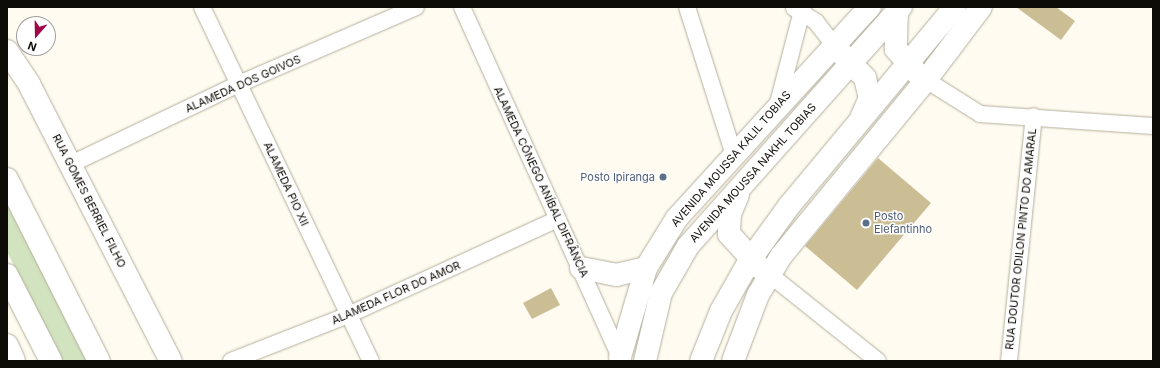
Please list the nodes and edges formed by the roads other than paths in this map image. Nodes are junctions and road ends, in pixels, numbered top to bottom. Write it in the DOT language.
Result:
graph roads {
  1 [pos="202,7"];
  2 [pos="416,7"];
  3 [pos="462,7"];
  4 [pos="687,7"];
  5 [pos="870,7"];
  6 [pos="955,7"];
  7 [pos="980,7"];
  8 [pos="799,8"];
  9 [pos="899,9"];
  10 [pos="7,42"];
  11 [pos="835,46"];
  12 [pos="13,59"];
  13 [pos="851,62"];
  14 [pos="908,67"];
  15 [pos="926,80"];
  16 [pos="239,84"];
  17 [pos="774,109"];
  18 [pos="1034,116"];
  19 [pos="1153,126"];
  20 [pos="857,129"];
  21 [pos="788,134"];
  22 [pos="734,155"];
  23 [pos="71,164"];
  24 [pos="7,179"];
  25 [pos="743,183"];
  26 [pos="789,206"];
  27 [pos="558,219"];
  28 [pos="666,234"];
  29 [pos="688,246"];
  30 [pos="781,256"];
  31 [pos="750,260"];
  32 [pos="581,268"];
  33 [pos="646,268"];
  34 [pos="769,274"];
  35 [pos="7,275"];
  36 [pos="346,316"];
  37 [pos="7,345"];
  38 [pos="620,360"];
  39 [pos="14,361"];
  40 [pos="51,361"];
  41 [pos="99,361"];
  42 [pos="171,361"];
  43 [pos="231,361"];
  44 [pos="371,361"];
  45 [pos="645,361"];
  46 [pos="701,361"];
  47 [pos="733,361"];
  48 [pos="878,361"];
  49 [pos="1009,361"];
  1 -- 16 [label="street, ALAMEDA PIO XII"];
  2 -- 16 [label="street, ALAMEDA DOS GOIVOS"];
  3 -- 27 [label="street, ALAMEDA CÔNEGO ANÍBAL DIFRÂNCIA"];
  4 -- 22 [label="street"];
  5 -- 11 [label="main road, AVENIDA MOUSSA KALIL TOBIAS"];
  6 -- 14 [label="main road"];
  7 -- 15 [label="main road"];
  8 -- 11 [label="street"];
  8 -- 17 [label="street"];
  9 -- 13 [label="main road, AVENIDA MOUSSA NAKHL TOBIAS"];
  9 -- 14 [label="main road"];
  10 -- 12 [label="street, RUA GOMES BERRIEL FILHO"];
  11 -- 13 [label="main road"];
  11 -- 17 [label="main road, AVENIDA MOUSSA KALIL TOBIAS"];
  12 -- 23 [label="main road, RUA GOMES BERRIEL FILHO"];
  13 -- 20 [label="main road"];
  13 -- 21 [label="main road, AVENIDA MOUSSA NAKHL TOBIAS"];
  14 -- 15 [label="main road"];
  14 -- 20 [label="main road"];
  15 -- 18 [label="street"];
  15 -- 30 [label="main road"];
  16 -- 23 [label="street, ALAMEDA DOS GOIVOS"];
  16 -- 36 [label="street, ALAMEDA PIO XII"];
  17 -- 21 [label="main road"];
  17 -- 22 [label="main road, AVENIDA MOUSSA KALIL TOBIAS"];
  18 -- 19 [label="street"];
  18 -- 49 [label="street, RUA DOUTOR ODILON PINTO DO AMARAL"];
  20 -- 26 [label="main road"];
  21 -- 25 [label="main road, AVENIDA MOUSSA NAKHL TOBIAS"];
  22 -- 28 [label="main road, AVENIDA MOUSSA KALIL TOBIAS"];
  23 -- 42 [label="main road, RUA GOMES BERRIEL FILHO"];
  24 -- 41 [label="main road"];
  25 -- 29 [label="main road, AVENIDA MOUSSA NAKHL TOBIAS"];
  25 -- 31 [label="main road"];
  26 -- 30 [label="main road"];
  26 -- 31 [label="main road"];
  27 -- 32 [label="street, ALAMEDA CÔNEGO ANÍBAL DIFRÂNCIA"];
  27 -- 36 [label="street, ALAMEDA FLOR DO AMOR"];
  28 -- 29 [label="main road"];
  28 -- 33 [label="main road, AVENIDA MOUSSA KALIL TOBIAS"];
  29 -- 45 [label="main road, AVENIDA MOUSSA NAKHL TOBIAS"];
  30 -- 34 [label="main road"];
  31 -- 34 [label="main road"];
  31 -- 46 [label="main road"];
  32 -- 33 [label="main road"];
  32 -- 38 [label="street, ALAMEDA CÔNEGO ANÍBAL DIFRÂNCIA"];
  33 -- 38 [label="main road, AVENIDA MOUSSA KALIL TOBIAS"];
  34 -- 47 [label="main road"];
  34 -- 48 [label="street"];
  35 -- 40 [label="main road"];
  36 -- 43 [label="street, ALAMEDA FLOR DO AMOR"];
  36 -- 44 [label="street, ALAMEDA PIO XII"];
  37 -- 39 [label="main road"];
}
